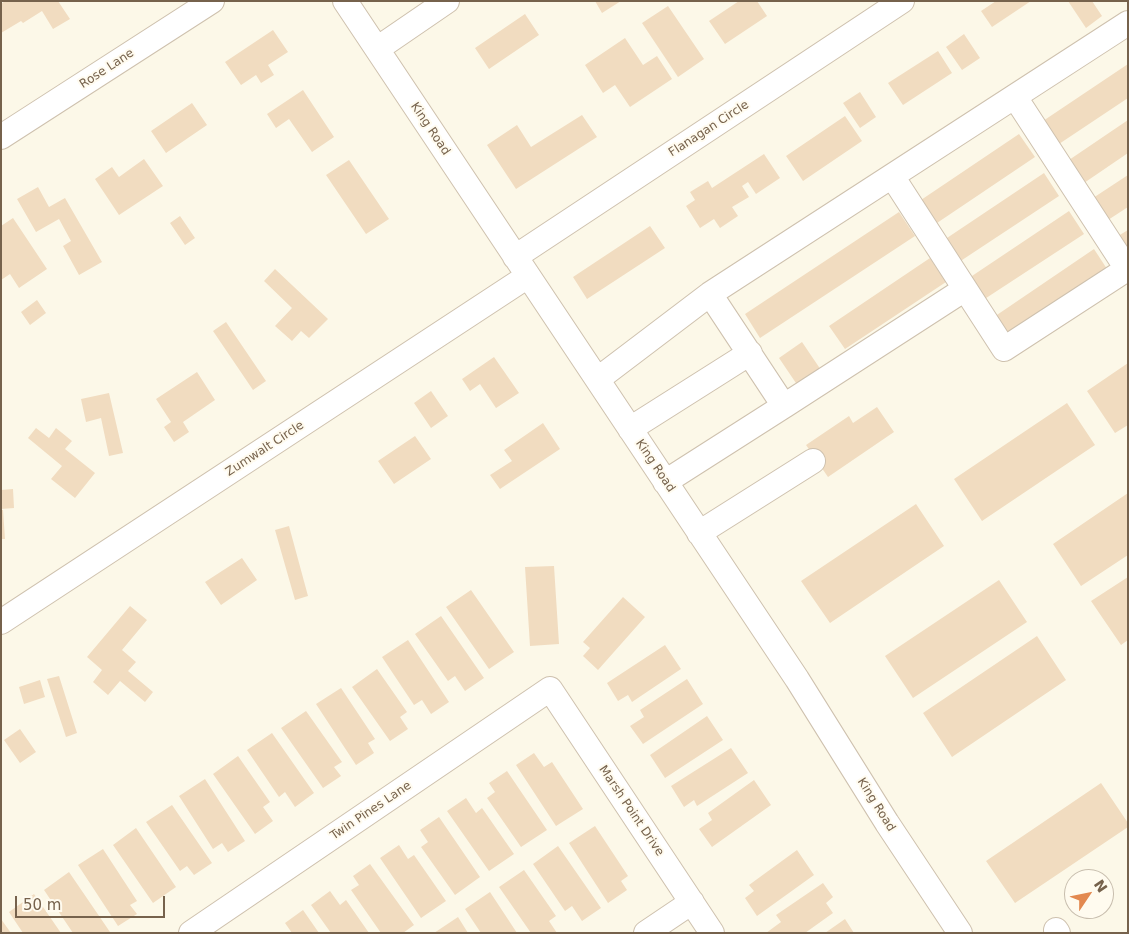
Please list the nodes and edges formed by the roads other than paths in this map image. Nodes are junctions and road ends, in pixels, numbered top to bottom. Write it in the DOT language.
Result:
graph roads {
  1 [pos="212,1"];
  2 [pos="345,1"];
  3 [pos="447,1"];
  4 [pos="902,1"];
  5 [pos="1128,23"];
  6 [pos="377,49"];
  7 [pos="1014,97"];
  8 [pos="1,137"];
  9 [pos="892,176"];
  10 [pos="521,266"];
  11 [pos="965,289"];
  12 [pos="710,294"];
  13 [pos="750,353"];
  14 [pos="598,379"];
  15 [pos="784,406"];
  16 [pos="630,429"];
  17 [pos="813,462"];
  18 [pos="665,482"];
  19 [pos="699,533"];
  20 [pos="1,622"];
  21 [pos="550,689"];
  22 [pos="692,902"];
  23 [pos="191,933"];
  24 [pos="646,933"];
  25 [pos="712,933"];
  26 [pos="960,933"];
  1 -- 8 [label="street, Rose Lane"];
  2 -- 6 [label="street, King Road"];
  3 -- 6 [label="street"];
  4 -- 10 [label="street, Flanagan Circle"];
  5 -- 7 [label="street"];
  6 -- 10 [label="street, King Road"];
  7 -- 9 [label="street"];
  7 -- 11 [label="street"];
  9 -- 11 [label="street"];
  9 -- 12 [label="street"];
  10 -- 14 [label="street, King Road"];
  10 -- 20 [label="street, Zumwalt Circle"];
  11 -- 15 [label="street"];
  12 -- 13 [label="street"];
  12 -- 14 [label="street"];
  13 -- 15 [label="street"];
  13 -- 16 [label="street"];
  14 -- 16 [label="street, King Road"];
  15 -- 18 [label="street"];
  16 -- 18 [label="street, King Road"];
  17 -- 19 [label="street"];
  18 -- 19 [label="street, King Road"];
  19 -- 26 [label="street, King Road"];
  21 -- 22 [label="street, Marsh Point Drive"];
  21 -- 23 [label="street, Twin Pines Lane"];
  22 -- 24 [label="street"];
  22 -- 25 [label="street, Marsh Point Drive"];
}
